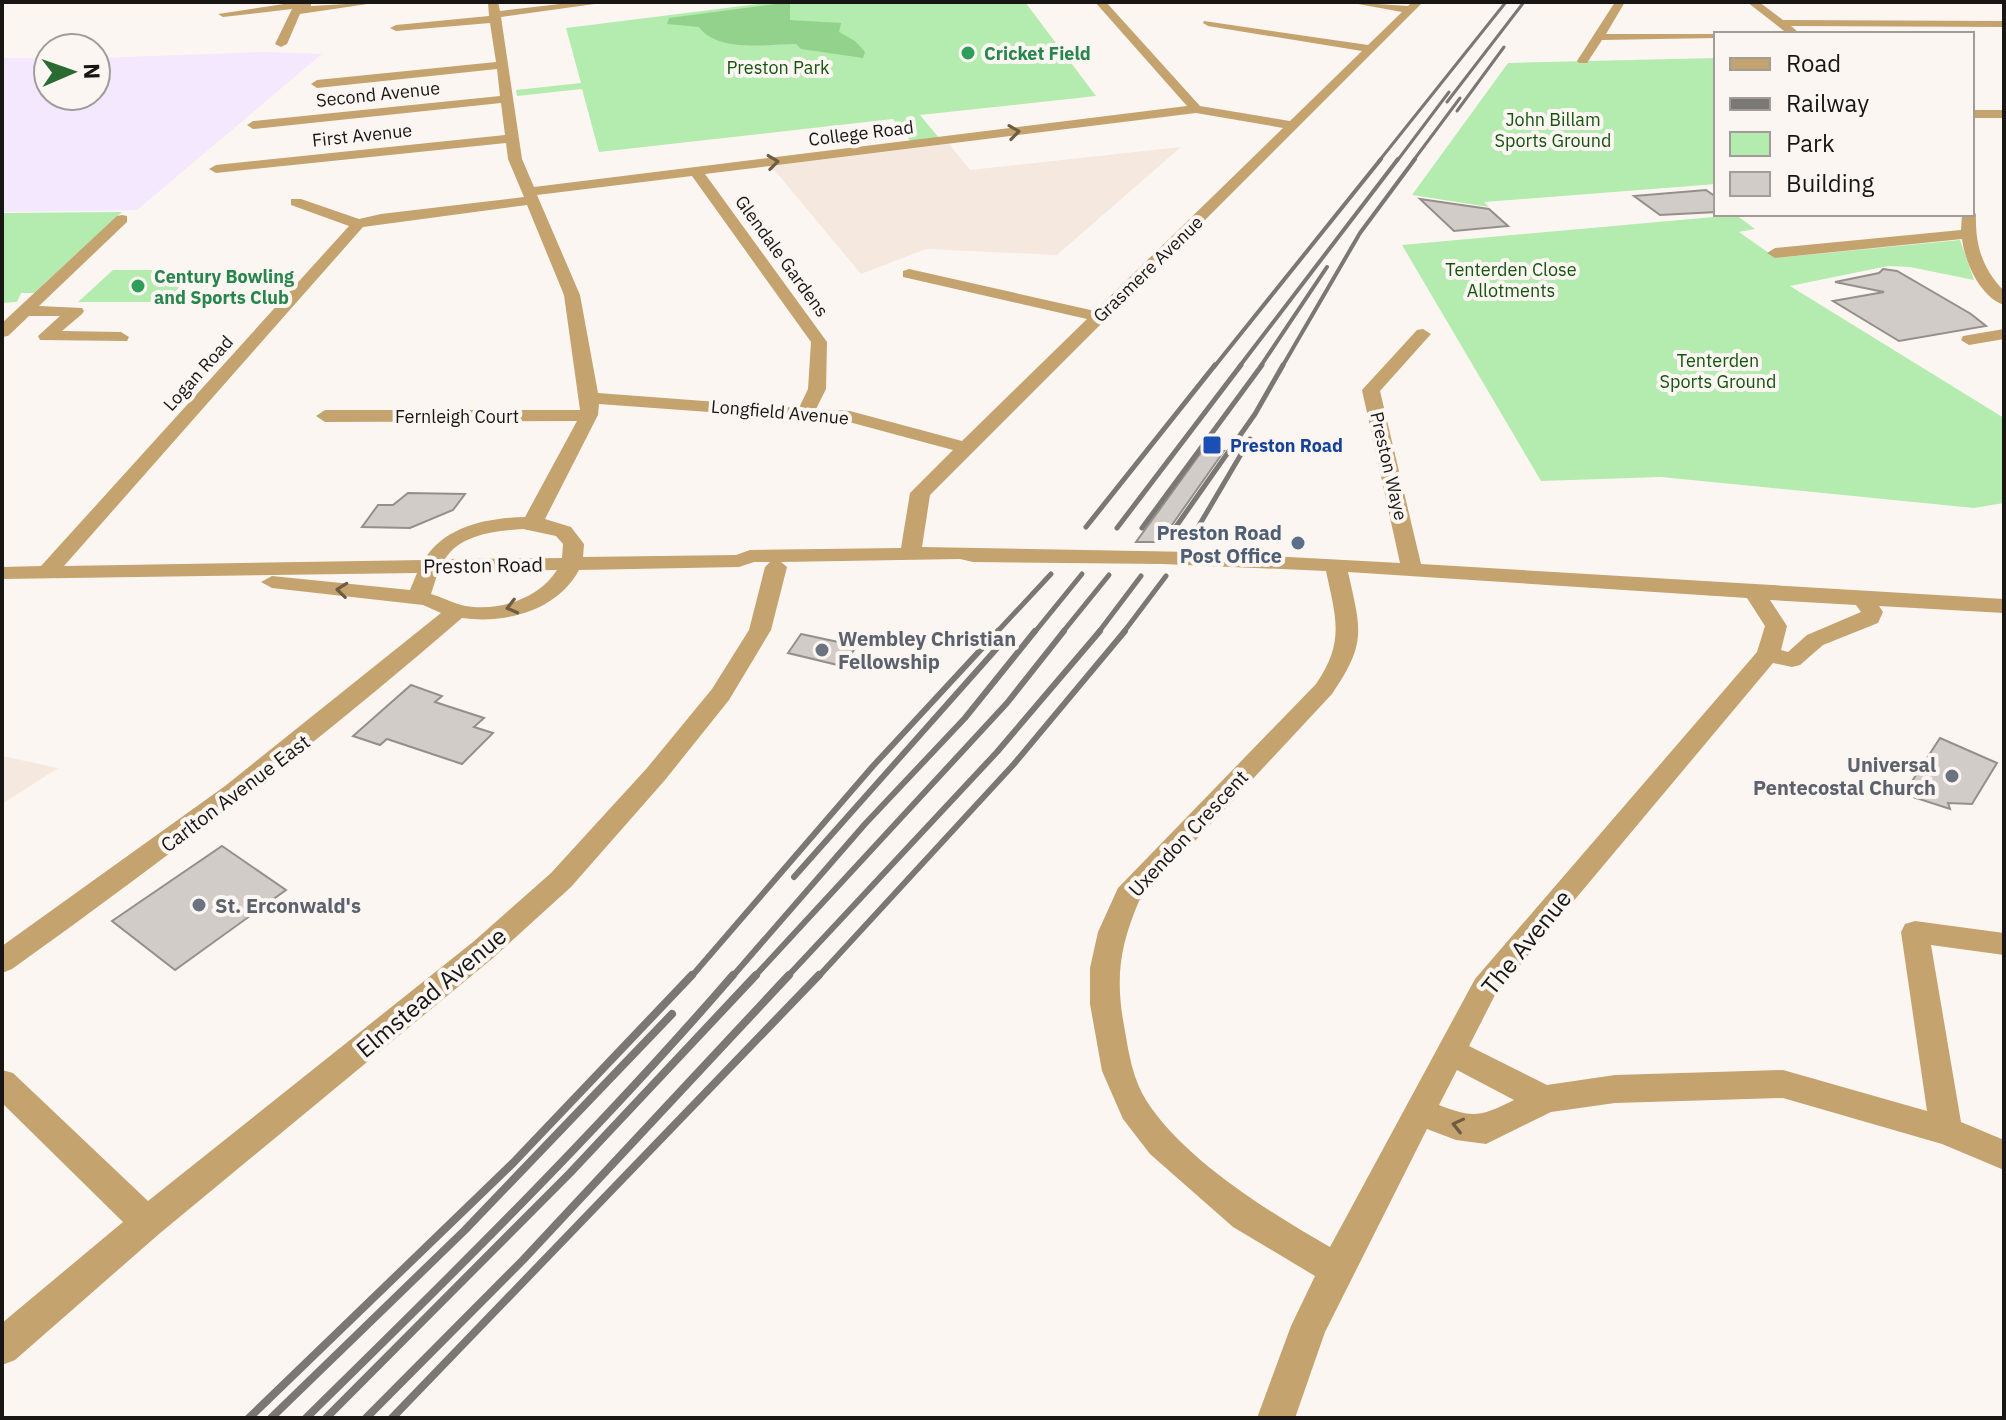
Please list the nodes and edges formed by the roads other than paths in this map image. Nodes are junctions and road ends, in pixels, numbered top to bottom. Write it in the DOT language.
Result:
graph roads {
  1 [pos="329,2"];
  2 [pos="376,2"];
  3 [pos="604,2"];
  4 [pos="1100,2"];
  5 [pos="1352,2"];
  6 [pos="1620,2"];
  7 [pos="1752,2"];
  8 [pos="1415,6"];
  9 [pos="494,12"];
  10 [pos="223,14"];
  11 [pos="1208,23"];
  12 [pos="1780,23"];
  13 [pos="2004,24"];
  14 [pos="396,28"];
  15 [pos="1791,32"];
  16 [pos="1714,35"];
  17 [pos="1599,37"];
  18 [pos="281,44"];
  19 [pos="1373,49"];
  20 [pos="1583,61"];
  21 [pos="502,65"];
  22 [pos="317,84"];
  23 [pos="507,99"];
  24 [pos="1196,109"];
  25 [pos="1974,114"];
  26 [pos="2004,114"];
  27 [pos="253,125"];
  28 [pos="1294,126"];
  29 [pos="512,138"];
  30 [pos="216,169"];
  31 [pos="696,172"];
  32 [pos="531,196"];
  33 [pos="296,202"];
  34 [pos="1969,216"];
  35 [pos="122,219"];
  36 [pos="358,224"];
  37 [pos="1968,234"];
  38 [pos="1775,253"];
  39 [pos="909,274"];
  40 [pos="2004,300"];
  41 [pos="24,311"];
  42 [pos="1098,317"];
  43 [pos="2,332"];
  44 [pos="1423,334"];
  45 [pos="2004,334"];
  46 [pos="121,337"];
  47 [pos="1969,340"];
  48 [pos="589,406"];
  49 [pos="805,413"];
  50 [pos="325,416"];
  51 [pos="967,448"];
  52 [pos="533,522"];
  53 [pos="911,552"];
  54 [pos="973,556"];
  55 [pos="739,561"];
  56 [pos="571,563"];
  57 [pos="1336,566"];
  58 [pos="432,567"];
  59 [pos="776,567"];
  60 [pos="227,570"];
  61 [pos="1412,570"];
  62 [pos="47,572"];
  63 [pos="2,573"];
  64 [pos="1755,594"];
  65 [pos="419,598"];
  66 [pos="1862,598"];
  67 [pos="2004,606"];
  68 [pos="457,611"];
  69 [pos="1776,626"];
  70 [pos="1815,640"];
  71 [pos="1768,654"];
  72 [pos="2004,944"];
  73 [pos="2,961"];
  74 [pos="1452,1052"];
  75 [pos="2,1083"];
  76 [pos="1546,1099"];
  77 [pos="1421,1112"];
  78 [pos="1946,1131"];
  79 [pos="2004,1155"];
  80 [pos="147,1223"];
  81 [pos="1336,1270"];
  82 [pos="2,1347"];
  83 [pos="1276,1418"];
  1 -- 10 [label="street"];
  2 -- 18 [label="street"];
  3 -- 9 [label="street"];
  4 -- 24 [label="street"];
  5 -- 8 [label="street"];
  6 -- 17 [label="street"];
  7 -- 12 [label="street"];
  8 -- 19 [label="street, Grasmere Avenue"];
  9 -- 14 [label="street"];
  9 -- 21 [label="street"];
  11 -- 19 [label="street"];
  12 -- 13 [label="street"];
  12 -- 15 [label="street"];
  16 -- 17 [label="street"];
  17 -- 20 [label="street"];
  19 -- 28 [label="street, Grasmere Avenue"];
  21 -- 22 [label="street"];
  21 -- 23 [label="street"];
  23 -- 27 [label="street, Second Avenue"];
  23 -- 29 [label="street"];
  24 -- 28 [label="street, College Road"];
  31 -- 24 [label="street, College Road, one-way"];
  25 -- 26 [label="street"];
  28 -- 42 [label="street, Grasmere Avenue"];
  29 -- 30 [label="street, First Avenue"];
  29 -- 32 [label="street"];
  31 -- 32 [label="street, College Road"];
  31 -- 49 [label="street, Glendale Gardens"];
  32 -- 36 [label="street"];
  32 -- 48 [label="street"];
  33 -- 36 [label="street"];
  34 -- 37 [label="street"];
  35 -- 41 [label="street"];
  36 -- 62 [label="street, Logan Road"];
  37 -- 38 [label="street"];
  37 -- 40 [label="street"];
  39 -- 42 [label="street"];
  41 -- 43 [label="street"];
  41 -- 46 [label="street"];
  42 -- 51 [label="street, Grasmere Avenue"];
  44 -- 61 [label="street, Preston Waye"];
  45 -- 47 [label="street"];
  48 -- 49 [label="street, Longfield Avenue"];
  48 -- 50 [label="street, Fernleigh Court"];
  48 -- 52 [label="street"];
  49 -- 51 [label="street, Longfield Avenue"];
  51 -- 53 [label="street, Grasmere Avenue"];
  52 -- 56 [label="street"];
  52 -- 58 [label="street"];
  53 -- 54 [label="street, Preston Road"];
  53 -- 55 [label="street, Preston Road"];
  54 -- 57 [label="street, Preston Road"];
  54 -- 59 [label="street, Preston Road"];
  55 -- 56 [label="street, Preston Road"];
  55 -- 59 [label="street, Preston Road"];
  56 -- 58 [label="street, Preston Road"];
  56 -- 68 [label="street, one-way"];
  57 -- 61 [label="street, Preston Road"];
  57 -- 81 [label="street, Uxendon Crescent"];
  58 -- 60 [label="street, Preston Road"];
  58 -- 65 [label="street"];
  59 -- 80 [label="street, Elmstead Avenue"];
  60 -- 62 [label="street, Preston Road"];
  65 -- 60 [label="street, Preston Road, one-way"];
  61 -- 64 [label="street, Preston Road"];
  62 -- 63 [label="street, Preston Road"];
  64 -- 66 [label="street, Preston Road"];
  64 -- 69 [label="street"];
  65 -- 68 [label="street"];
  66 -- 67 [label="street, Preston Road"];
  66 -- 70 [label="street"];
  68 -- 73 [label="street, Carlton Avenue East"];
  69 -- 70 [label="street"];
  69 -- 71 [label="street, The Avenue"];
  70 -- 71 [label="street"];
  71 -- 74 [label="street, The Avenue"];
  72 -- 78 [label="street"];
  74 -- 76 [label="street"];
  74 -- 77 [label="street, The Avenue"];
  75 -- 80 [label="street"];
  76 -- 77 [label="street, one-way"];
  76 -- 78 [label="street"];
  77 -- 81 [label="street, The Avenue"];
  78 -- 79 [label="street"];
  80 -- 82 [label="street, Elmstead Avenue"];
  81 -- 83 [label="street, The Avenue"];
}
